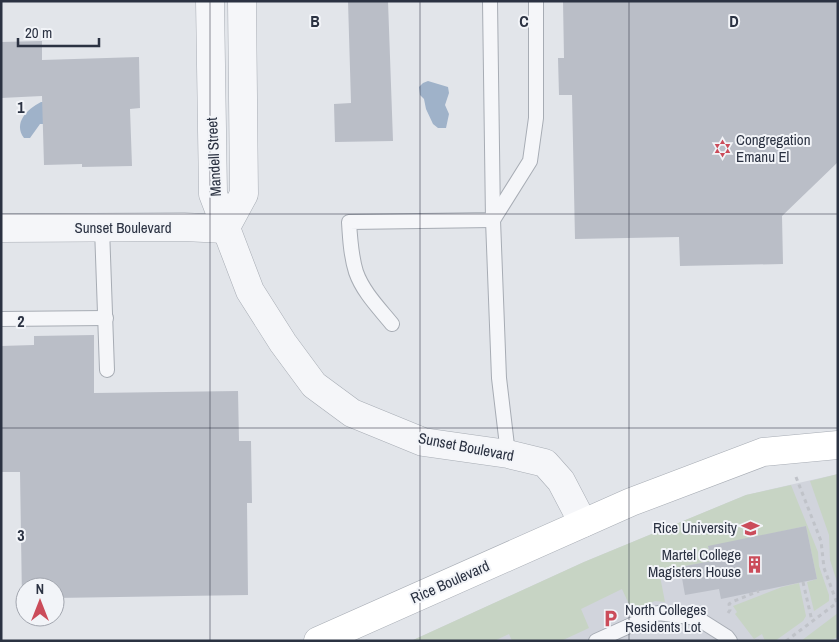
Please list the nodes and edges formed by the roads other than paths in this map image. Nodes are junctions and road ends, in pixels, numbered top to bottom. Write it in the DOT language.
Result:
graph roads {
  1 [pos="210,1"];
  2 [pos="242,1"];
  3 [pos="490,1"];
  4 [pos="536,1"];
  5 [pos="493,220"];
  6 [pos="1,228"];
  7 [pos="102,228"];
  8 [pos="225,229"];
  9 [pos="106,318"];
  10 [pos="1,319"];
  11 [pos="392,324"];
  12 [pos="107,370"];
  13 [pos="838,445"];
  14 [pos="508,454"];
  15 [pos="583,523"];
  16 [pos="318,641"];
  17 [pos="596,641"];
  18 [pos="730,641"];
  1 -- 8 [label="street, Mandell Street"];
  2 -- 8 [label="street, Mandell Street"];
  3 -- 5 [label="lane"];
  4 -- 5 [label="lane"];
  5 -- 11 [label="lane"];
  5 -- 14 [label="lane"];
  6 -- 7 [label="street, Sunset Boulevard"];
  7 -- 8 [label="street, Sunset Boulevard"];
  7 -- 9 [label="lane"];
  8 -- 14 [label="street, Sunset Boulevard"];
  9 -- 10 [label="lane"];
  9 -- 12 [label="lane"];
  13 -- 15 [label="main road"];
  14 -- 15 [label="street, Sunset Boulevard"];
  15 -- 16 [label="main road, Rice Boulevard"];
  17 -- 18 [label="lane"];
}
